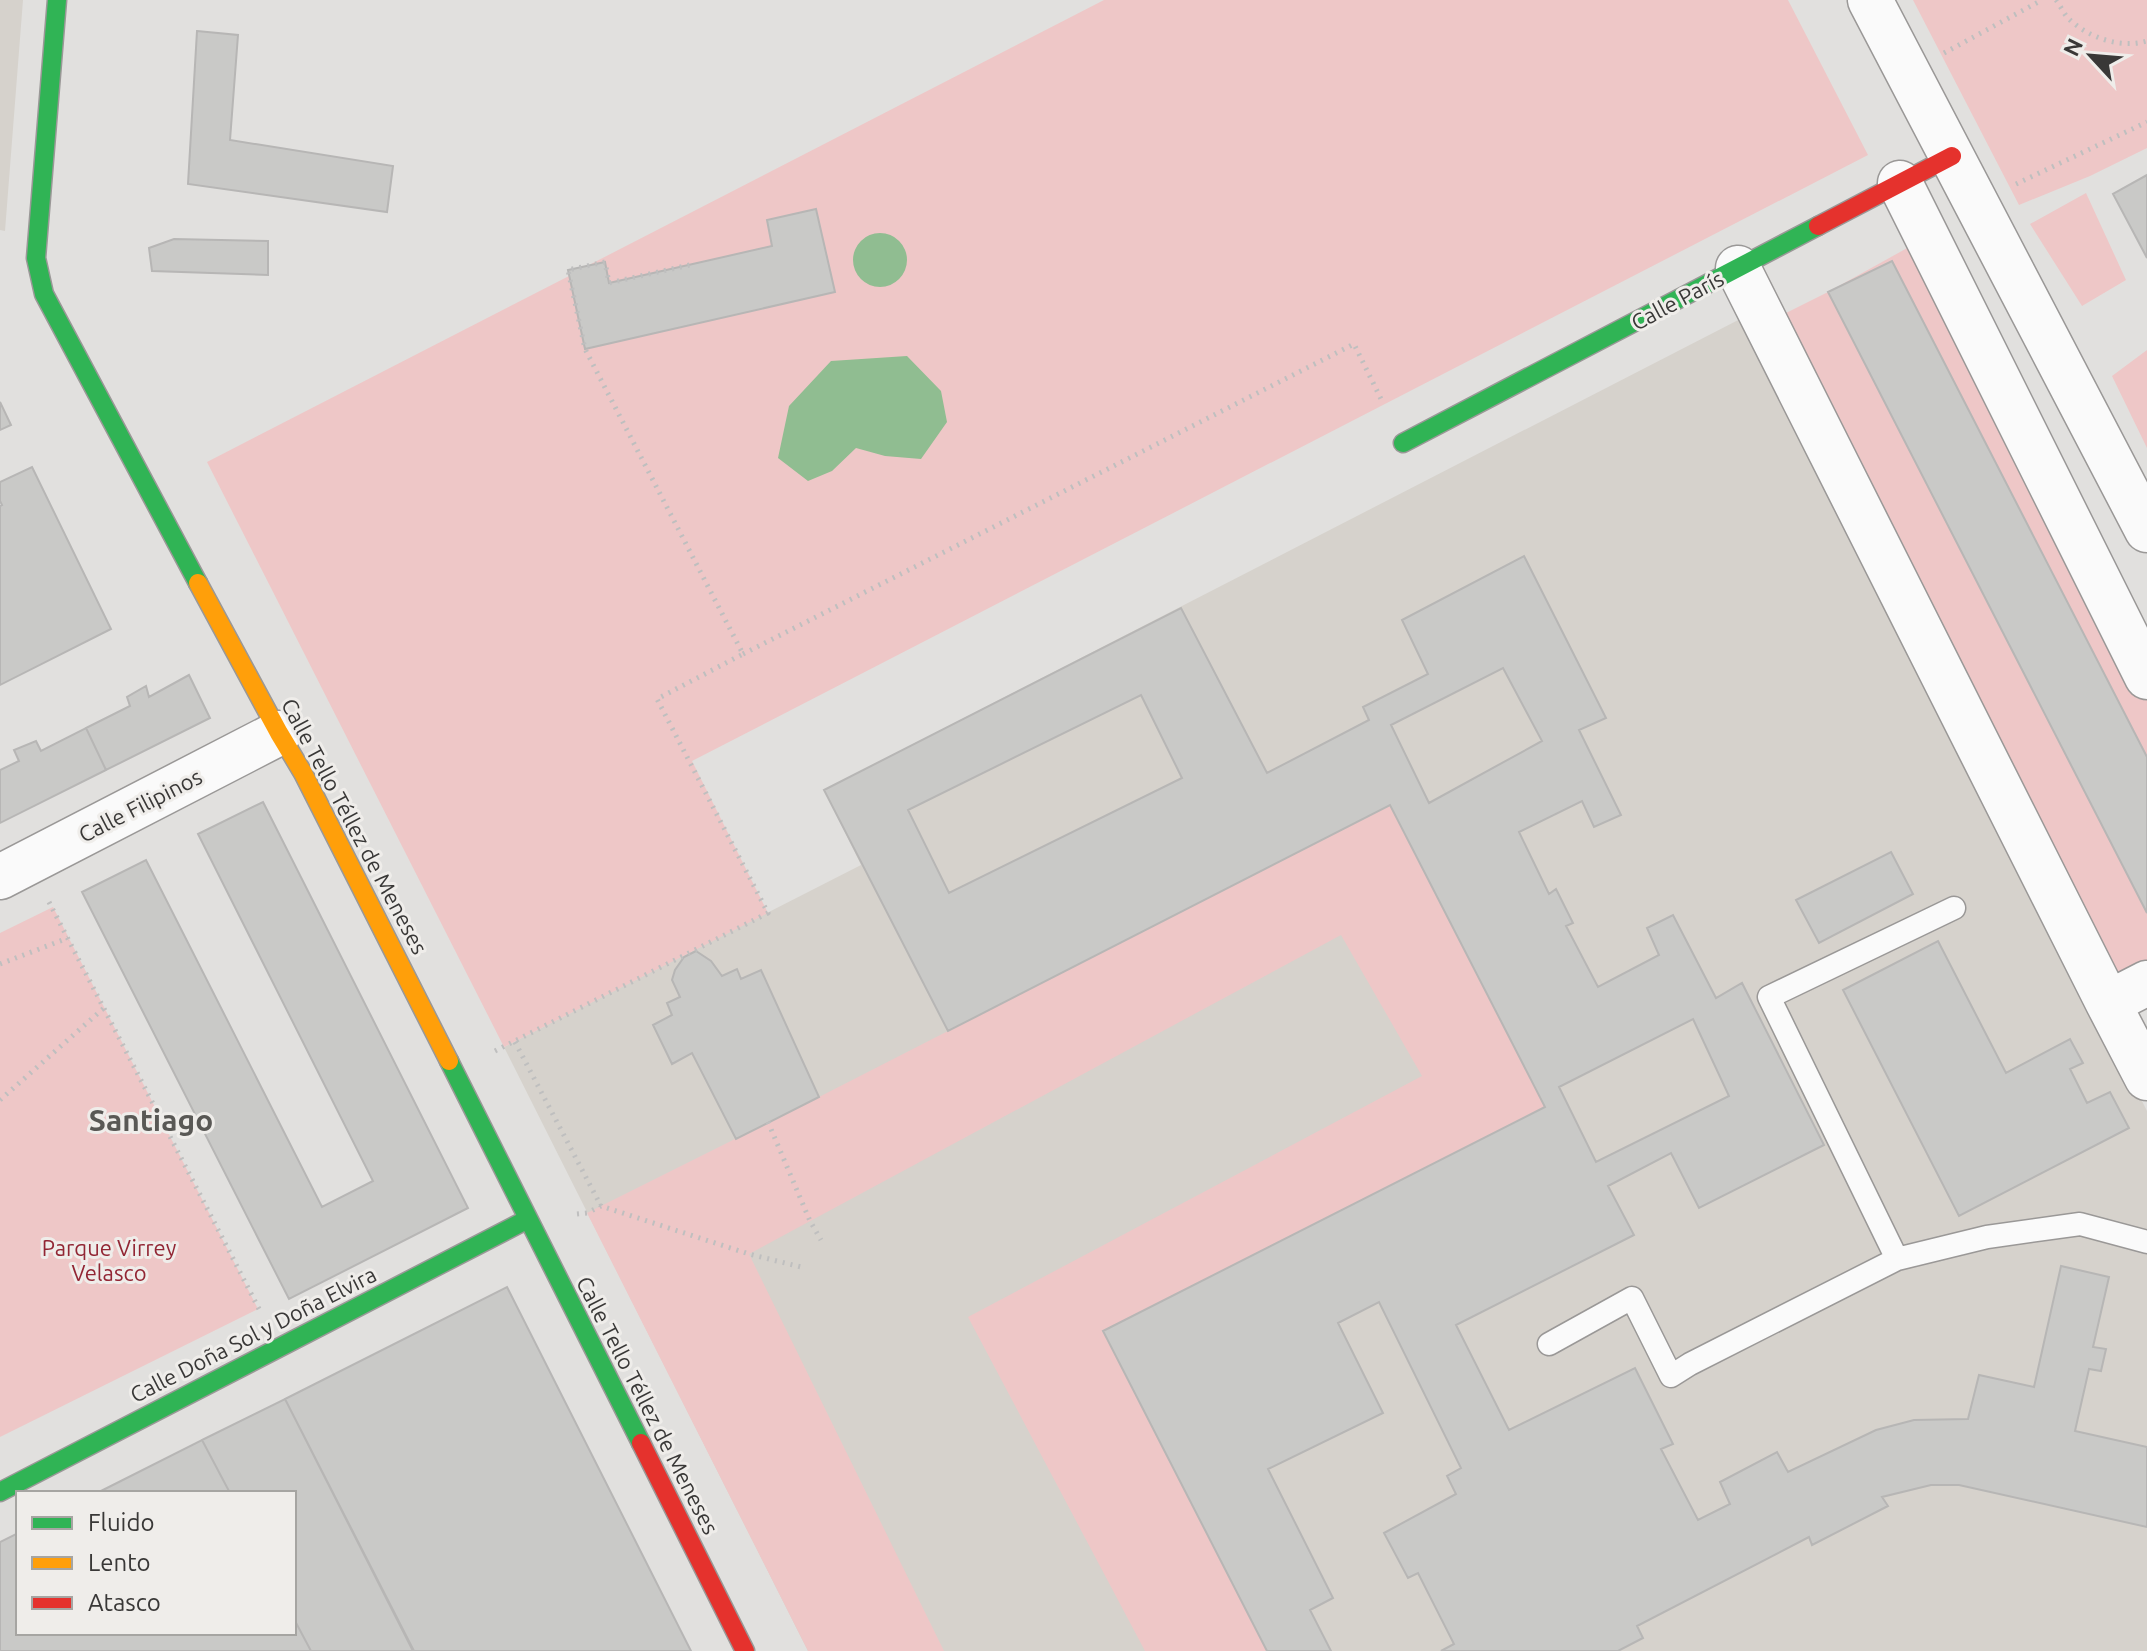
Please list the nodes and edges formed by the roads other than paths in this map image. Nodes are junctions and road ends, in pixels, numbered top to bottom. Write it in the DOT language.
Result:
graph roads {
  1 [pos="57,0"];
  2 [pos="1870,0"];
  3 [pos="1952,156"];
  4 [pos="1900,183"];
  5 [pos="1738,268"];
  6 [pos="1403,443"];
  7 [pos="2143,511"];
  8 [pos="2147,677"];
  9 [pos="279,733"];
  10 [pos="14,870"];
  11 [pos="1954,908"];
  12 [pos="2147,983"];
  13 [pos="2108,1003"];
  14 [pos="2147,1078"];
  15 [pos="528,1219"];
  16 [pos="2147,1242"];
  17 [pos="1897,1259"];
  18 [pos="1549,1344"];
  19 [pos="0,1492"];
  20 [pos="745,1651"];
  1 -- 9 [label="street, Calle Tello Téllez de Meneses"];
  2 -- 3 [label="street"];
  3 -- 4 [label="street, Calle París"];
  3 -- 7 [label="street"];
  4 -- 5 [label="street, Calle París"];
  4 -- 8 [label="street"];
  5 -- 6 [label="street, Calle París"];
  5 -- 13 [label="street"];
  9 -- 10 [label="street, Calle Filipinos"];
  9 -- 15 [label="street, Calle Tello Téllez de Meneses"];
  11 -- 17 [label="lane"];
  12 -- 13 [label="street"];
  13 -- 14 [label="street"];
  15 -- 19 [label="street, Calle Doña Sol y Doña Elvira"];
  15 -- 20 [label="street, Calle Tello Téllez de Meneses"];
  16 -- 17 [label="lane"];
  17 -- 18 [label="lane"];
}
